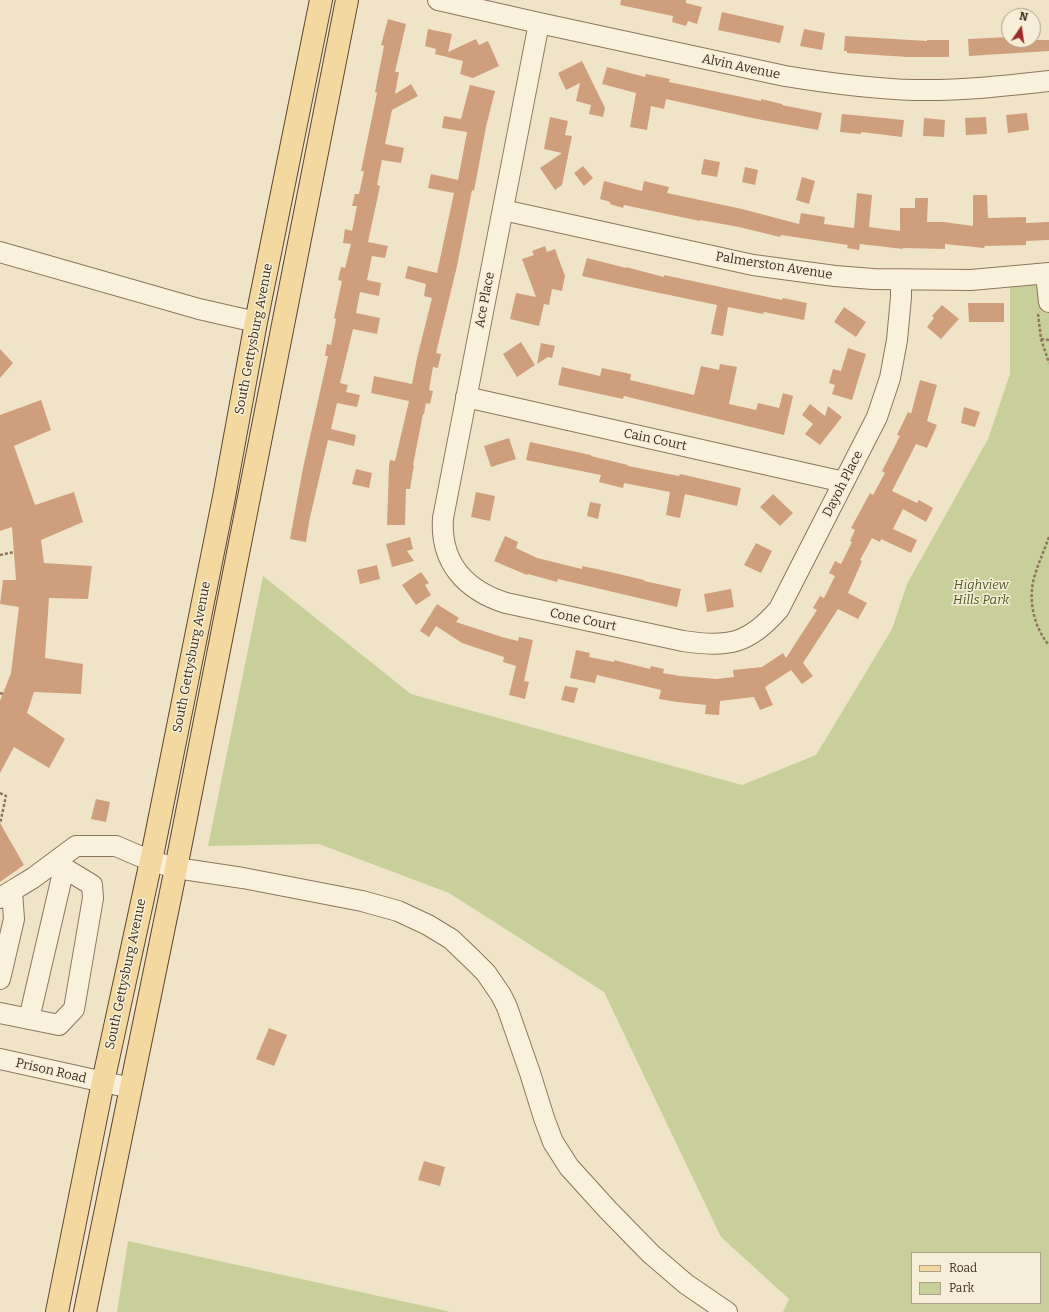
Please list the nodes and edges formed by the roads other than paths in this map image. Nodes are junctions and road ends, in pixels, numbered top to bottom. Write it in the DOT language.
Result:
graph roads {
  1 [pos="321,0"];
  2 [pos="347,0"];
  3 [pos="438,0"];
  4 [pos="539,23"];
  5 [pos="1049,81"];
  6 [pos="503,210"];
  7 [pos="0,252"];
  8 [pos="1047,273"];
  9 [pos="901,280"];
  10 [pos="1043,306"];
  11 [pos="256,322"];
  12 [pos="466,397"];
  13 [pos="844,482"];
  14 [pos="459,574"];
  15 [pos="716,645"];
  16 [pos="151,861"];
  17 [pos="60,864"];
  18 [pos="176,868"];
  19 [pos="6,894"];
  20 [pos="0,979"];
  21 [pos="0,1013"];
  22 [pos="29,1019"];
  23 [pos="0,1059"];
  24 [pos="103,1082"];
  25 [pos="131,1088"];
  26 [pos="57,1312"];
  27 [pos="85,1312"];
  28 [pos="727,1312"];
  1 -- 11 [label="main road, South Gettysburg Avenue"];
  2 -- 18 [label="main road, South Gettysburg Avenue"];
  3 -- 4 [label="street, Alvin Avenue"];
  4 -- 5 [label="street, Alvin Avenue"];
  4 -- 6 [label="street, Ace Place"];
  6 -- 9 [label="street, Palmerston Avenue"];
  6 -- 12 [label="street, Ace Place"];
  7 -- 11 [label="street"];
  8 -- 9 [label="street, Palmerston Avenue"];
  8 -- 10 [label="street"];
  9 -- 13 [label="street, Dayoh Place"];
  11 -- 16 [label="main road, South Gettysburg Avenue"];
  12 -- 13 [label="street, Cain Court"];
  12 -- 14 [label="street, Ace Place"];
  13 -- 15 [label="street, Dayoh Place"];
  14 -- 15 [label="street, Cone Court"];
  16 -- 17 [label="street"];
  16 -- 18 [label="street"];
  16 -- 24 [label="main road, South Gettysburg Avenue"];
  17 -- 19 [label="street"];
  17 -- 22 [label="street"];
  17 -- 22 [label="street"];
  18 -- 25 [label="main road, South Gettysburg Avenue"];
  18 -- 28 [label="street"];
  19 -- 20 [label="street"];
  21 -- 22 [label="street"];
  23 -- 24 [label="street, Prison Road"];
  24 -- 25 [label="street, Prison Road"];
  24 -- 26 [label="main road, South Gettysburg Avenue"];
  25 -- 27 [label="main road, South Gettysburg Avenue"];
}
